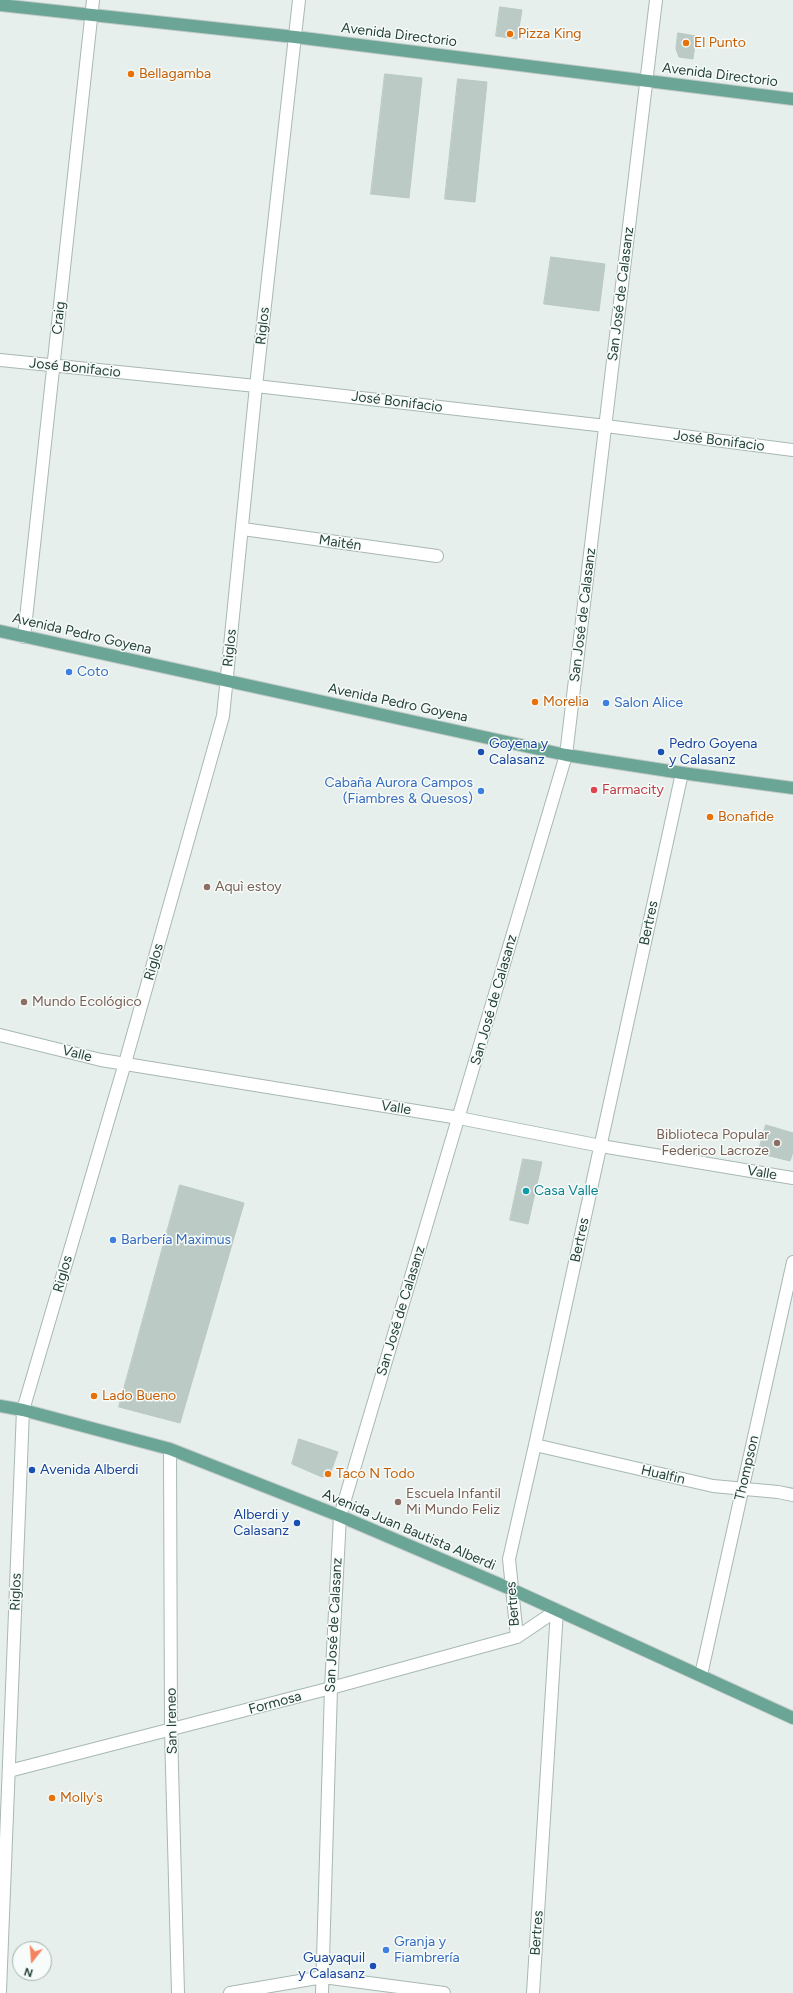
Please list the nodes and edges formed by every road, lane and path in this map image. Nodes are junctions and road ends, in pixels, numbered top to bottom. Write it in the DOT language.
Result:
graph roads {
  1 [pos="93,0"];
  2 [pos="299,0"];
  3 [pos="656,0"];
  4 [pos="0,4"];
  5 [pos="91,15"];
  6 [pos="295,37"];
  7 [pos="646,81"];
  8 [pos="793,99"];
  9 [pos="0,360"];
  10 [pos="54,366"];
  11 [pos="256,386"];
  12 [pos="606,426"];
  13 [pos="793,450"];
  14 [pos="243,529"];
  15 [pos="436,556"];
  16 [pos="0,631"];
  17 [pos="24,637"];
  18 [pos="226,681"];
  19 [pos="566,755"];
  20 [pos="682,773"];
  21 [pos="793,788"];
  22 [pos="0,1035"];
  23 [pos="125,1063"];
  24 [pos="459,1118"];
  25 [pos="601,1146"];
  26 [pos="793,1178"];
  27 [pos="793,1262"];
  28 [pos="0,1406"];
  29 [pos="23,1410"];
  30 [pos="536,1445"];
  31 [pos="170,1449"];
  32 [pos="742,1489"];
  33 [pos="793,1495"];
  34 [pos="340,1516"];
  35 [pos="513,1590"];
  36 [pos="558,1610"];
  37 [pos="517,1637"];
  38 [pos="701,1675"];
  39 [pos="331,1688"];
  40 [pos="793,1718"];
  41 [pos="171,1730"];
  42 [pos="9,1771"];
  43 [pos="1,1908"];
  44 [pos="323,1977"];
  45 [pos="0,1991"];
  46 [pos="178,1993"];
  47 [pos="230,1993"];
  48 [pos="322,1993"];
  49 [pos="444,1993"];
  50 [pos="533,1993"];
  1 -- 5 [label="street, Craig"];
  2 -- 6 [label="street, Riglos"];
  3 -- 7 [label="street, San José de Calasanz"];
  4 -- 5 [label="main road, Avenida Directorio"];
  5 -- 6 [label="main road, Avenida Directorio"];
  5 -- 10 [label="street, Craig"];
  6 -- 7 [label="main road, Avenida Directorio"];
  6 -- 11 [label="street, Riglos"];
  7 -- 8 [label="main road, Avenida Directorio"];
  7 -- 12 [label="street, San José de Calasanz"];
  9 -- 10 [label="street, José Bonifacio"];
  10 -- 11 [label="street, José Bonifacio"];
  10 -- 17 [label="street, Craig"];
  11 -- 12 [label="street, José Bonifacio"];
  11 -- 14 [label="street, Riglos"];
  12 -- 13 [label="street, José Bonifacio"];
  12 -- 19 [label="street, San José de Calasanz"];
  14 -- 15 [label="street, Maitén"];
  14 -- 18 [label="street, Riglos"];
  16 -- 17 [label="main road, Avenida Pedro Goyena"];
  17 -- 18 [label="main road, Avenida Pedro Goyena"];
  18 -- 19 [label="main road, Avenida Pedro Goyena"];
  18 -- 23 [label="street, Riglos"];
  19 -- 20 [label="main road, Avenida Pedro Goyena"];
  19 -- 24 [label="street, San José de Calasanz"];
  20 -- 21 [label="main road, Avenida Pedro Goyena"];
  20 -- 25 [label="street, Bertres"];
  22 -- 23 [label="street, Valle"];
  23 -- 24 [label="street, Valle"];
  23 -- 29 [label="street, Riglos"];
  24 -- 25 [label="street, Valle"];
  24 -- 34 [label="street, San José de Calasanz"];
  25 -- 26 [label="street, Valle"];
  25 -- 30 [label="street, Bertres"];
  27 -- 32 [label="street, Thompson"];
  28 -- 29 [label="main road, Avenida Juan Bautista Alberdi"];
  29 -- 31 [label="main road, Avenida Juan Bautista Alberdi"];
  29 -- 42 [label="street, Riglos"];
  30 -- 32 [label="street, Hualfin"];
  30 -- 35 [label="street, Bertres"];
  31 -- 34 [label="main road, Avenida Juan Bautista Alberdi"];
  31 -- 41 [label="street, San Ireneo"];
  32 -- 33 [label="street, Hualfin"];
  32 -- 38 [label="street, Thompson"];
  34 -- 35 [label="main road, Avenida Juan Bautista Alberdi"];
  34 -- 39 [label="street, San José de Calasanz"];
  35 -- 36 [label="main road, Avenida Juan Bautista Alberdi"];
  35 -- 37 [label="street, Bertres"];
  36 -- 37 [label="street, Formosa"];
  36 -- 38 [label="main road, Avenida Juan Bautista Alberdi"];
  36 -- 50 [label="street, Bertres"];
  37 -- 39 [label="street, Formosa"];
  38 -- 40 [label="main road, Avenida Juan Bautista Alberdi"];
  39 -- 41 [label="street, Formosa"];
  39 -- 44 [label="street, San José de Calasanz"];
  41 -- 42 [label="street, Formosa"];
  41 -- 46 [label="street, San Ireneo"];
  42 -- 43 [label="street, Riglos"];
  43 -- 45 [label="street, Riglos"];
  44 -- 47 [label="street"];
  44 -- 48 [label="street, San José de Calasanz"];
  44 -- 49 [label="street"];
}
